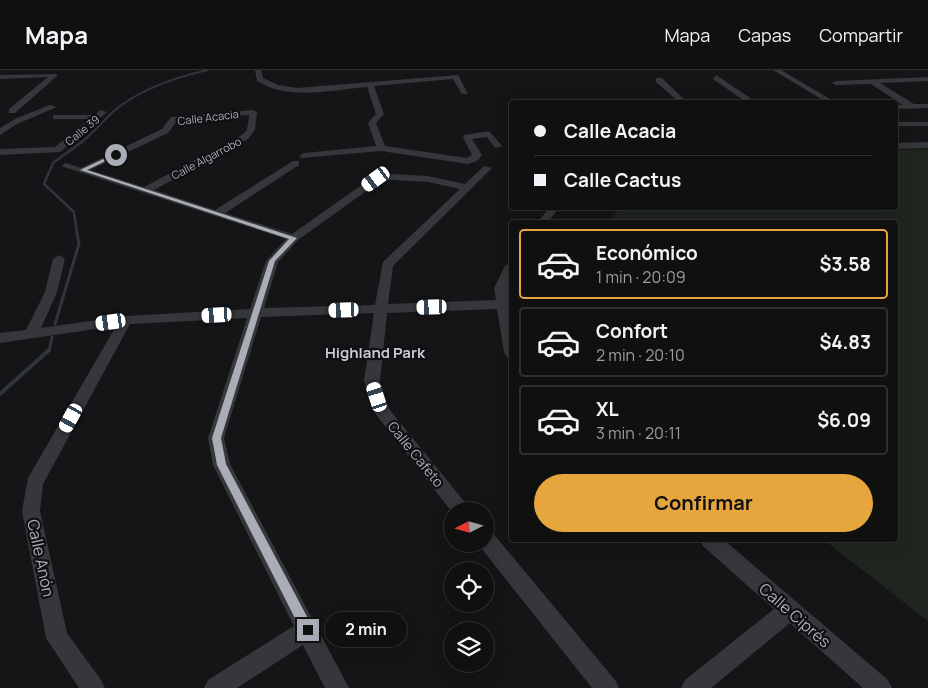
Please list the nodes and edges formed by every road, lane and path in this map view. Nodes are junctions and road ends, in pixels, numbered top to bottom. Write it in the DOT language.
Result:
graph roads {
  1 [pos="17,70"];
  2 [pos="258,70"];
  3 [pos="776,70"];
  4 [pos="4,77"];
  5 [pos="716,77"];
  6 [pos="928,79"];
  7 [pos="658,80"];
  8 [pos="872,81"];
  9 [pos="836,83"];
  10 [pos="370,85"];
  11 [pos="465,92"];
  12 [pos="681,100"];
  13 [pos="747,100"];
  14 [pos="827,100"];
  15 [pos="898,106"];
  16 [pos="911,106"];
  17 [pos="928,106"];
  18 [pos="52,107"];
  19 [pos="12,111"];
  20 [pos="253,116"];
  21 [pos="56,117"];
  22 [pos="898,124"];
  23 [pos="928,124"];
  24 [pos="0,132"];
  25 [pos="928,145"];
  26 [pos="498,146"];
  27 [pos="898,146"];
  28 [pos="381,148"];
  29 [pos="0,153"];
  30 [pos="66,166"];
  31 [pos="487,168"];
  32 [pos="83,170"];
  33 [pos="466,187"];
  34 [pos="146,190"];
  35 [pos="552,210"];
  36 [pos="216,213"];
  37 [pos="545,220"];
  38 [pos="294,238"];
  39 [pos="59,259"];
  40 [pos="509,270"];
  41 [pos="506,305"];
  42 [pos="380,309"];
  43 [pos="254,313"];
  44 [pos="126,320"];
  45 [pos="509,333"];
  46 [pos="30,334"];
  47 [pos="0,338"];
  48 [pos="456,502"];
  49 [pos="712,542"];
  50 [pos="494,549"];
  51 [pos="789,610"];
  52 [pos="308,630"];
  53 [pos="93,688"];
  54 [pos="216,688"];
  55 [pos="337,688"];
  56 [pos="607,688"];
  57 [pos="693,688"];
  58 [pos="880,688"];
  1 -- 4 [label="street"];
  2 -- 10 [label="street"];
  3 -- 14 [label="street"];
  4 -- 19 [label="street"];
  5 -- 13 [label="street"];
  6 -- 8 [label="street"];
  7 -- 12 [label="street"];
  8 -- 9 [label="street"];
  8 -- 16 [label="street"];
  10 -- 11 [label="street"];
  10 -- 28 [label="street"];
  15 -- 16 [label="street"];
  16 -- 17 [label="street"];
  18 -- 24 [label="street"];
  20 -- 32 [label="street, Calle Acacia"];
  20 -- 34 [label="street, Calle Algarrobo"];
  21 -- 29 [label="street, Calle 39"];
  22 -- 23 [label="street"];
  25 -- 27 [label="street"];
  26 -- 28 [label="street"];
  28 -- 36 [label="street"];
  30 -- 32 [label="street"];
  31 -- 33 [label="street, Calle Cafeto"];
  32 -- 34 [label="street"];
  33 -- 38 [label="street"];
  33 -- 42 [label="street, Calle Cafeto"];
  34 -- 36 [label="street"];
  35 -- 37 [label="street"];
  36 -- 38 [label="street"];
  38 -- 43 [label="street"];
  39 -- 46 [label="street"];
  40 -- 41 [label="street"];
  41 -- 42 [label="street"];
  41 -- 45 [label="street"];
  42 -- 43 [label="street"];
  42 -- 48 [label="street, Calle Cafeto"];
  43 -- 44 [label="street"];
  43 -- 52 [label="street"];
  44 -- 46 [label="street"];
  44 -- 53 [label="street, Calle Anón"];
  46 -- 47 [label="street"];
  49 -- 51 [label="street, Calle Ciprés"];
  50 -- 56 [label="street"];
  51 -- 57 [label="street"];
  51 -- 58 [label="street, Calle Ciprés"];
  52 -- 54 [label="street"];
  52 -- 55 [label="street"];
}
